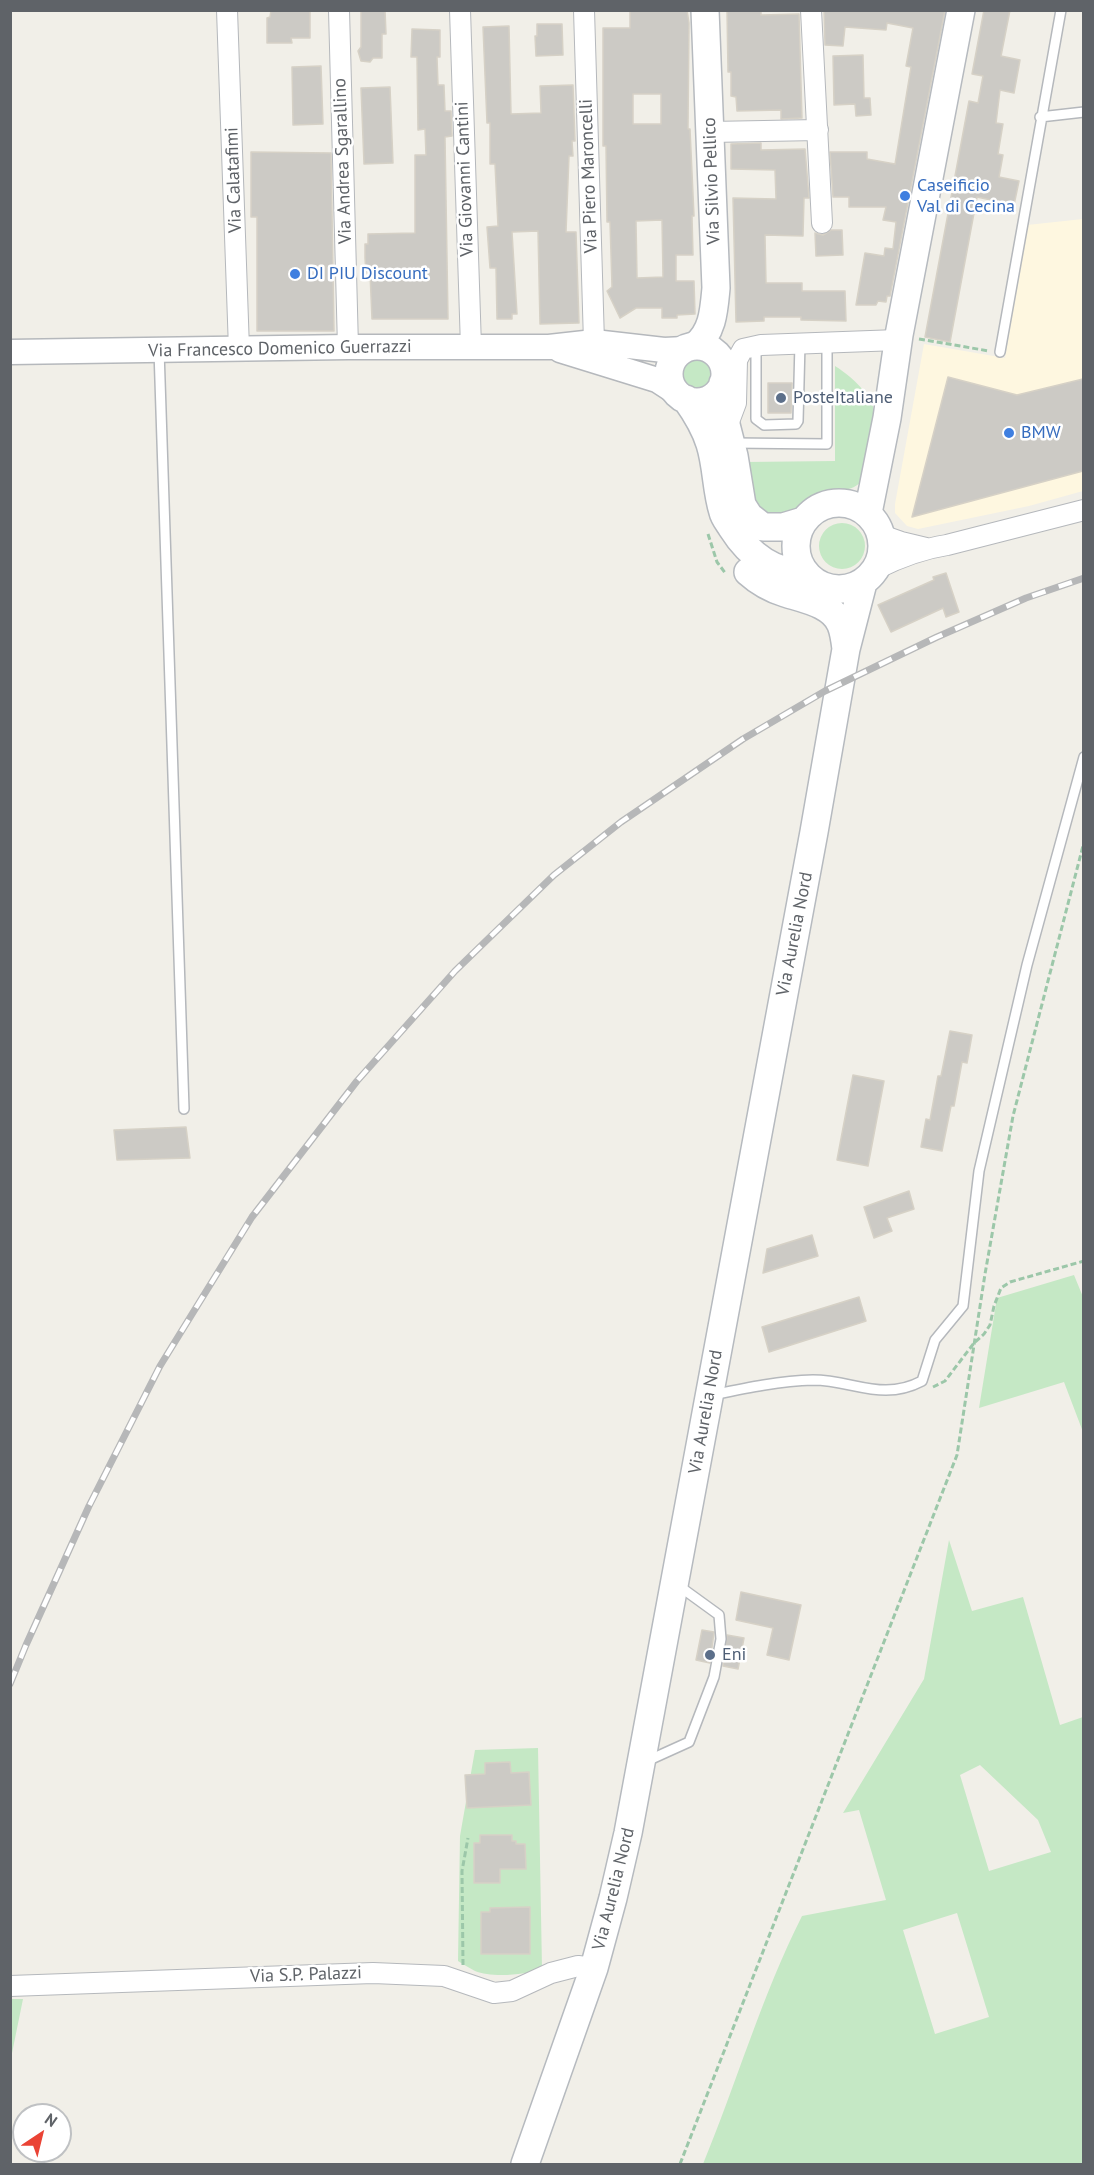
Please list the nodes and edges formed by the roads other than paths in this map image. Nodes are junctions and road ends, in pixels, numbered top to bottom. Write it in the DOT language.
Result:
graph roads {
  1 [pos="227,10"];
  2 [pos="339,10"];
  3 [pos="460,10"];
  4 [pos="584,10"];
  5 [pos="705,10"];
  6 [pos="811,10"];
  7 [pos="961,10"];
  8 [pos="1061,10"];
  9 [pos="1083,112"];
  10 [pos="1040,117"];
  11 [pos="818,130"];
  12 [pos="710,132"];
  13 [pos="822,223"];
  14 [pos="898,338"];
  15 [pos="594,342"];
  16 [pos="827,343"];
  17 [pos="800,344"];
  18 [pos="756,345"];
  19 [pos="471,346"];
  20 [pos="348,347"];
  21 [pos="549,347"];
  22 [pos="690,347"];
  23 [pos="239,349"];
  24 [pos="159,350"];
  25 [pos="10,352"];
  26 [pos="1000,352"];
  27 [pos="723,383"];
  28 [pos="682,396"];
  29 [pos="729,435"];
  30 [pos="1083,510"];
  31 [pos="715,519"];
  32 [pos="803,521"];
  33 [pos="875,524"];
  34 [pos="926,548"];
  35 [pos="806,574"];
  36 [pos="870,576"];
  37 [pos="846,649"];
  38 [pos="1083,757"];
  39 [pos="184,1109"];
  40 [pos="709,1395"];
  41 [pos="674,1582"];
  42 [pos="642,1763"];
  43 [pos="594,1968"];
  44 [pos="10,1986"];
  45 [pos="525,2164"];
  1 -- 23 [label="street, Via Calatafimi"];
  2 -- 20 [label="street, Via Andrea Sgarallino"];
  3 -- 19 [label="street, Via Giovanni Cantini"];
  4 -- 15 [label="street, Via Piero Maroncelli"];
  5 -- 12 [label="main road, Via Silvio Pellico"];
  6 -- 11 [label="street"];
  7 -- 14 [label="main road"];
  8 -- 10 [label="lane"];
  9 -- 10 [label="lane"];
  10 -- 26 [label="lane"];
  11 -- 12 [label="street"];
  11 -- 13 [label="street"];
  12 -- 22 [label="main road, Via Silvio Pellico"];
  14 -- 16 [label="street"];
  14 -- 33 [label="main road"];
  15 -- 21 [label="street, Via Francesco Domenico Guerrazzi"];
  15 -- 22 [label="street, Via Francesco Domenico Guerrazzi"];
  16 -- 17 [label="street"];
  16 -- 29 [label="lane"];
  17 -- 18 [label="street"];
  17 -- 18 [label="lane"];
  18 -- 29 [label="street"];
  19 -- 20 [label="street, Via Francesco Domenico Guerrazzi"];
  19 -- 21 [label="street, Via Francesco Domenico Guerrazzi"];
  20 -- 23 [label="street, Via Francesco Domenico Guerrazzi"];
  21 -- 28 [label="street, Via Francesco Domenico Guerrazzi"];
  22 -- 27 [label="main road"];
  22 -- 28 [label="main road"];
  23 -- 24 [label="street, Via Francesco Domenico Guerrazzi"];
  24 -- 25 [label="street, Via Francesco Domenico Guerrazzi"];
  24 -- 39 [label="lane"];
  27 -- 28 [label="main road"];
  27 -- 29 [label="main road"];
  28 -- 31 [label="main road, Via Francesco Domenico Guerrazzi"];
  29 -- 32 [label="main road"];
  30 -- 34 [label="street"];
  31 -- 35 [label="main road, Via Francesco Domenico Guerrazzi"];
  31 -- 37 [label="main road, Via Francesco Domenico Guerrazzi"];
  32 -- 33 [label="main road"];
  32 -- 35 [label="main road"];
  33 -- 34 [label="street"];
  33 -- 36 [label="main road"];
  34 -- 36 [label="street"];
  35 -- 36 [label="main road"];
  36 -- 37 [label="main road, Via Aurelia Nord"];
  37 -- 40 [label="main road, Via Aurelia Nord"];
  38 -- 40 [label="lane"];
  40 -- 41 [label="main road, Via Aurelia Nord"];
  41 -- 42 [label="main road, Via Aurelia Nord"];
  41 -- 42 [label="lane"];
  42 -- 43 [label="main road, Via Aurelia Nord"];
  43 -- 44 [label="street, Via S.P. Palazzi"];
  43 -- 45 [label="main road, Via Aurelia Nord"];
}
